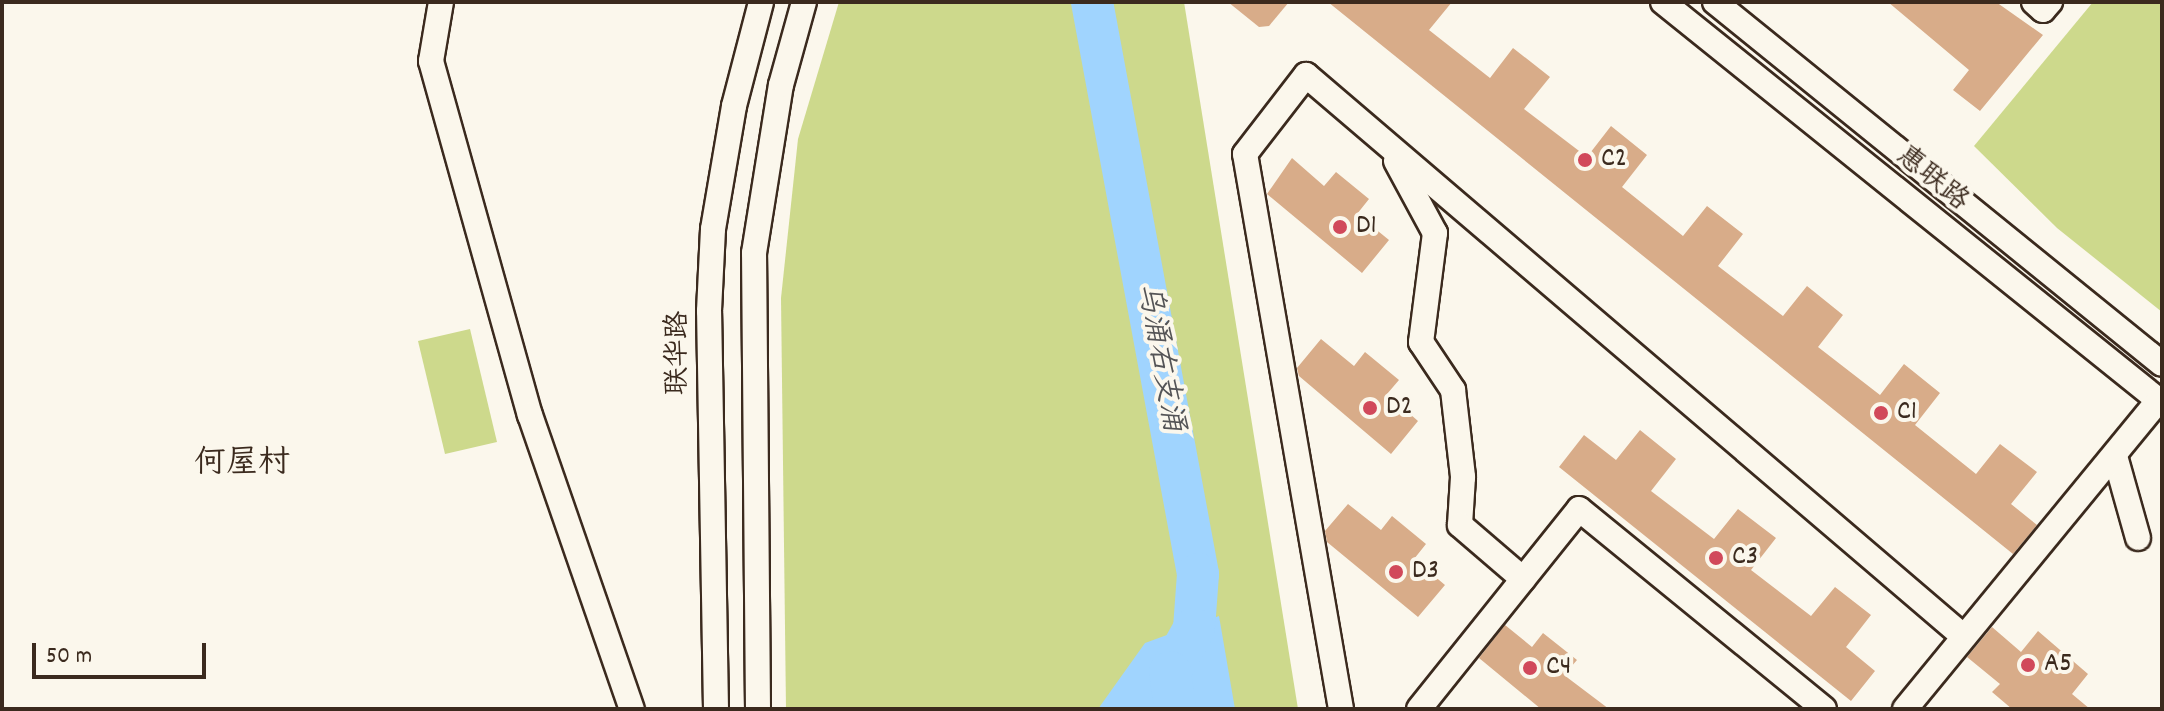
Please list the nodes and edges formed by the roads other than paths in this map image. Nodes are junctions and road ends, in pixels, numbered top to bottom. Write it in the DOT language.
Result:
graph roads {
  1 [pos="441,2"];
  2 [pos="761,2"];
  3 [pos="804,2"];
  4 [pos="1663,2"];
  5 [pos="1715,2"];
  6 [pos="2034,2"];
  7 [pos="2050,2"];
  8 [pos="1389,148"];
  9 [pos="2162,364"];
  10 [pos="2160,401"];
  11 [pos="2115,456"];
  12 [pos="2138,538"];
  13 [pos="1523,579"];
  14 [pos="1963,636"];
  15 [pos="632,709"];
  16 [pos="716,709"];
  17 [pos="758,709"];
  18 [pos="1341,709"];
  19 [pos="1419,709"];
  20 [pos="1824,709"];
  21 [pos="1905,709"];
  1 -- 15 [label="street"];
  2 -- 16 [label="street, 联华路"];
  3 -- 17 [label="street"];
  4 -- 10 [label="street, 惠联路"];
  5 -- 9 [label="street, 惠联路"];
  6 -- 7 [label="street"];
  8 -- 13 [label="street"];
  8 -- 14 [label="street"];
  8 -- 18 [label="street"];
  10 -- 11 [label="street"];
  11 -- 12 [label="street"];
  11 -- 14 [label="street"];
  13 -- 19 [label="street"];
  13 -- 20 [label="street"];
  14 -- 21 [label="street"];
}
